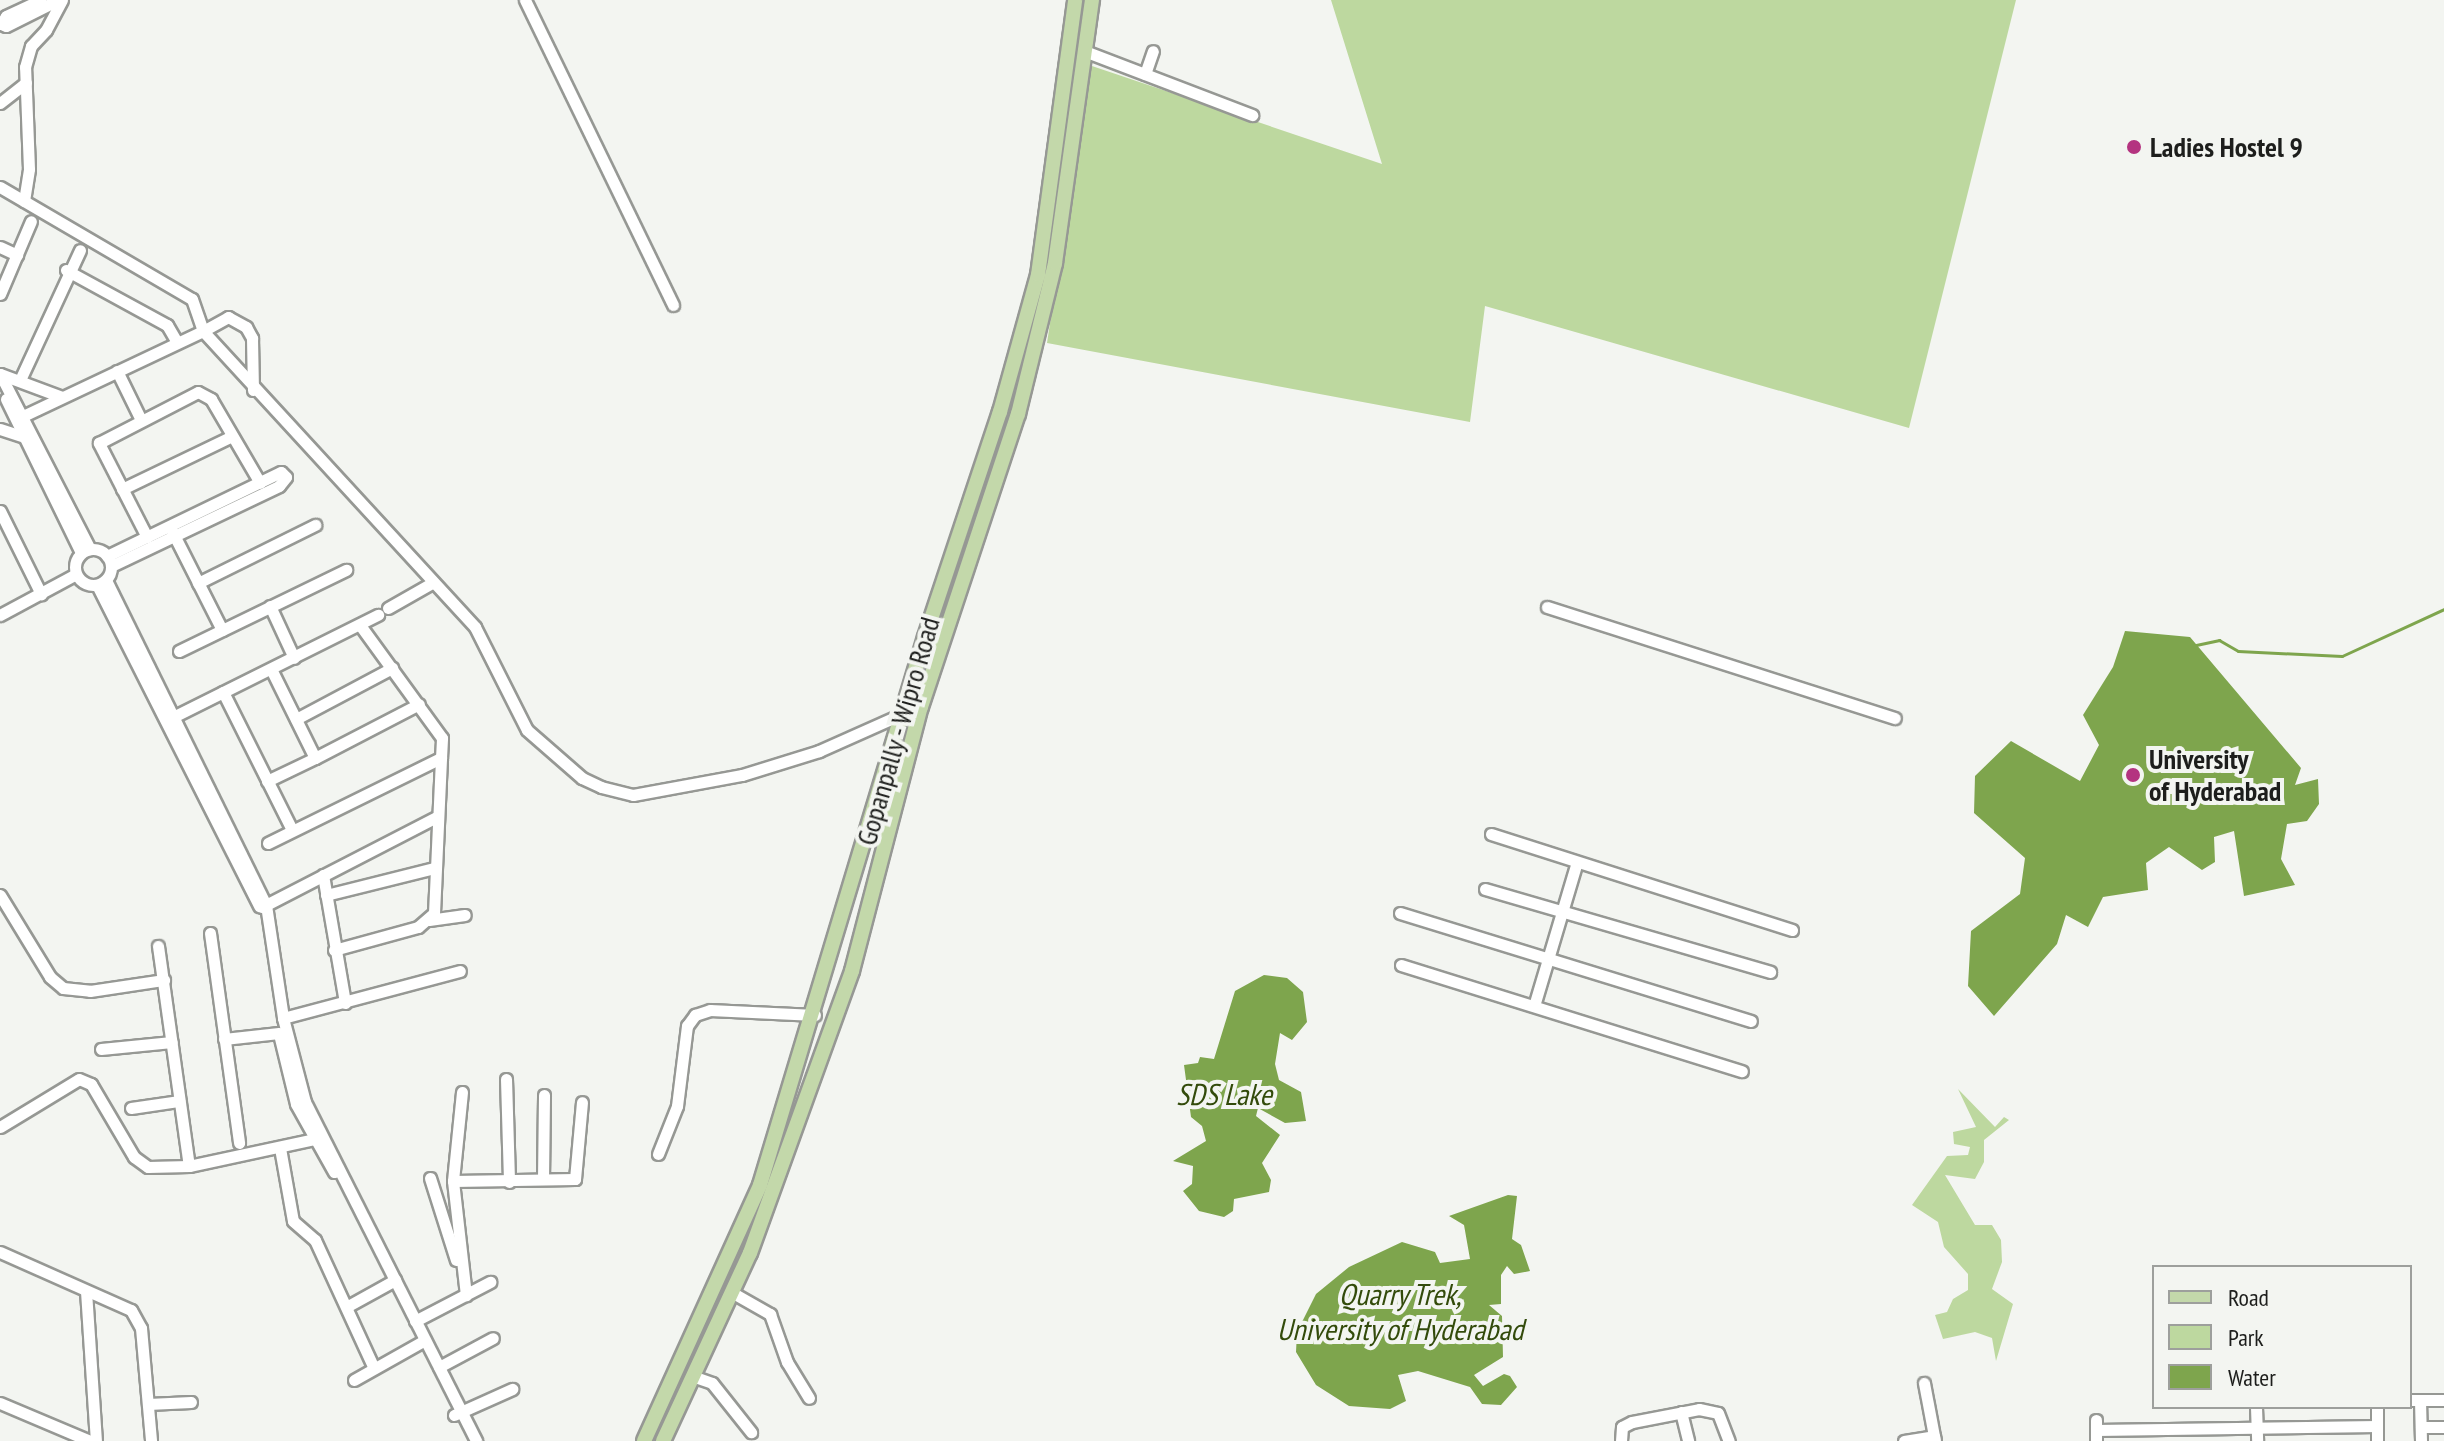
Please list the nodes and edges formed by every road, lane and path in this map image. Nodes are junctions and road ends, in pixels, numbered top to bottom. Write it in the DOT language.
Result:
graph roads {
  1 [pos="41,0"];
  2 [pos="60,0"];
  3 [pos="525,0"];
  4 [pos="1075,0"];
  5 [pos="1092,0"];
  6 [pos="1153,51"];
  7 [pos="1087,52"];
  8 [pos="1145,74"];
  9 [pos="26,83"];
  10 [pos="0,103"];
  11 [pos="1252,115"];
  12 [pos="0,187"];
  13 [pos="24,201"];
  14 [pos="31,221"];
  15 [pos="0,247"];
  16 [pos="80,250"];
  17 [pos="17,255"];
  18 [pos="66,270"];
  19 [pos="1031,293"];
  20 [pos="0,294"];
  21 [pos="1048,298"];
  22 [pos="673,305"];
  23 [pos="203,331"];
  24 [pos="177,342"];
  25 [pos="117,371"];
  26 [pos="0,374"];
  27 [pos="20,380"];
  28 [pos="0,389"];
  29 [pos="253,390"];
  30 [pos="62,397"];
  31 [pos="23,416"];
  32 [pos="141,420"];
  33 [pos="0,429"];
  34 [pos="232,436"];
  35 [pos="24,437"];
  36 [pos="260,483"];
  37 [pos="122,489"];
  38 [pos="0,511"];
  39 [pos="315,525"];
  40 [pos="172,532"];
  41 [pos="147,537"];
  42 [pos="86,551"];
  43 [pos="109,561"];
  44 [pos="346,570"];
  45 [pos="76,574"];
  46 [pos="102,582"];
  47 [pos="198,583"];
  48 [pos="432,583"];
  49 [pos="41,594"];
  50 [pos="270,606"];
  51 [pos="1547,607"];
  52 [pos="0,615"];
  53 [pos="360,625"];
  54 [pos="222,630"];
  55 [pos="179,651"];
  56 [pos="294,658"];
  57 [pos="392,668"];
  58 [pos="271,669"];
  59 [pos="223,692"];
  60 [pos="419,704"];
  61 [pos="902,714"];
  62 [pos="170,718"];
  63 [pos="1895,718"];
  64 [pos="296,719"];
  65 [pos="315,758"];
  66 [pos="441,758"];
  67 [pos="267,781"];
  68 [pos="436,817"];
  69 [pos="292,830"];
  70 [pos="1491,834"];
  71 [pos="268,843"];
  72 [pos="1577,862"];
  73 [pos="434,868"];
  74 [pos="323,875"];
  75 [pos="1485,889"];
  76 [pos="0,895"];
  77 [pos="326,895"];
  78 [pos="263,906"];
  79 [pos="1563,911"];
  80 [pos="1400,913"];
  81 [pos="465,915"];
  82 [pos="429,920"];
  83 [pos="1792,930"];
  84 [pos="210,933"];
  85 [pos="158,946"];
  86 [pos="334,950"];
  87 [pos="1549,959"];
  88 [pos="1401,965"];
  89 [pos="460,971"];
  90 [pos="1770,972"];
  91 [pos="164,980"];
  92 [pos="345,1003"];
  93 [pos="1534,1006"];
  94 [pos="815,1015"];
  95 [pos="283,1018"];
  96 [pos="1751,1021"];
  97 [pos="279,1033"];
  98 [pos="809,1037"];
  99 [pos="827,1038"];
  100 [pos="224,1039"];
  101 [pos="172,1042"];
  102 [pos="101,1049"];
  103 [pos="1742,1071"];
  104 [pos="506,1079"];
  105 [pos="462,1092"];
  106 [pos="544,1095"];
  107 [pos="179,1101"];
  108 [pos="582,1102"];
  109 [pos="131,1108"];
  110 [pos="0,1127"];
  111 [pos="315,1139"];
  112 [pos="239,1143"];
  113 [pos="280,1148"];
  114 [pos="658,1154"];
  115 [pos="189,1166"];
  116 [pos="430,1178"];
  117 [pos="543,1179"];
  118 [pos="453,1181"];
  119 [pos="509,1182"];
  120 [pos="0,1252"];
  121 [pos="460,1272"];
  122 [pos="394,1281"];
  123 [pos="490,1282"];
  124 [pos="86,1291"];
  125 [pos="733,1293"];
  126 [pos="466,1295"];
  127 [pos="348,1306"];
  128 [pos="415,1321"];
  129 [pos="493,1338"];
  130 [pos="422,1342"];
  131 [pos="439,1367"];
  132 [pos="374,1368"];
  133 [pos="692,1376"];
  134 [pos="354,1380"];
  135 [pos="1924,1383"];
  136 [pos="512,1389"];
  137 [pos="809,1398"];
  138 [pos="2415,1400"];
  139 [pos="2444,1400"];
  140 [pos="191,1402"];
  141 [pos="0,1403"];
  142 [pos="148,1404"];
  143 [pos="2256,1409"];
  144 [pos="2377,1409"];
  145 [pos="1681,1412"];
  146 [pos="458,1413"];
  147 [pos="2377,1426"];
  148 [pos="2421,1427"];
  149 [pos="2444,1427"];
  150 [pos="2096,1431"];
  151 [pos="751,1432"];
  152 [pos="2257,1435"];
  153 [pos="1935,1438"];
  154 [pos="93,1441"];
  155 [pos="151,1441"];
  156 [pos="468,1441"];
  157 [pos="476,1441"];
  158 [pos="644,1441"];
  159 [pos="663,1441"];
  160 [pos="1621,1441"];
  161 [pos="1688,1441"];
  162 [pos="1729,1441"];
  163 [pos="1904,1441"];
  164 [pos="2377,1441"];
  165 [pos="2421,1441"];
  1 -- 2 [label="street"];
  2 -- 9 [label="street"];
  3 -- 22 [label="street"];
  4 -- 19 [label="main road, Gopanpally - Wipro Road"];
  5 -- 7 [label="main road, Gopanpally - Wipro Road"];
  6 -- 8 [label="street"];
  7 -- 8 [label="street"];
  7 -- 21 [label="main road, Gopanpally - Wipro Road"];
  8 -- 11 [label="street"];
  9 -- 10 [label="street"];
  9 -- 13 [label="street"];
  12 -- 13 [label="street"];
  13 -- 23 [label="street"];
  14 -- 17 [label="street"];
  15 -- 17 [label="street"];
  16 -- 18 [label="street"];
  17 -- 20 [label="street"];
  18 -- 24 [label="street"];
  18 -- 27 [label="street"];
  19 -- 21 [label="main road"];
  19 -- 61 [label="main road, Gopanpally - Wipro Road"];
  21 -- 99 [label="main road, Gopanpally - Wipro Road"];
  23 -- 24 [label="street"];
  23 -- 29 [label="street"];
  23 -- 29 [label="street"];
  24 -- 25 [label="street"];
  25 -- 30 [label="street"];
  25 -- 32 [label="street"];
  26 -- 27 [label="street"];
  26 -- 31 [label="street"];
  27 -- 30 [label="street"];
  28 -- 35 [label="street"];
  29 -- 48 [label="street"];
  30 -- 31 [label="street"];
  31 -- 42 [label="street"];
  32 -- 34 [label="street"];
  32 -- 37 [label="street"];
  33 -- 35 [label="street"];
  34 -- 36 [label="street"];
  34 -- 37 [label="street"];
  35 -- 42 [label="street"];
  36 -- 40 [label="street"];
  36 -- 40 [label="street"];
  37 -- 41 [label="street"];
  38 -- 49 [label="street"];
  39 -- 47 [label="street"];
  40 -- 41 [label="street"];
  40 -- 43 [label="street"];
  40 -- 47 [label="street"];
  41 -- 43 [label="street"];
  42 -- 43 [label="street"];
  42 -- 45 [label="street"];
  43 -- 46 [label="street"];
  44 -- 50 [label="street"];
  45 -- 46 [label="street"];
  45 -- 49 [label="street"];
  46 -- 62 [label="street"];
  47 -- 54 [label="street"];
  48 -- 53 [label="street"];
  48 -- 61 [label="street"];
  49 -- 52 [label="street"];
  50 -- 54 [label="street"];
  50 -- 56 [label="street"];
  51 -- 63 [label="street"];
  53 -- 56 [label="street"];
  53 -- 57 [label="street"];
  54 -- 55 [label="street"];
  56 -- 58 [label="street"];
  57 -- 60 [label="street"];
  57 -- 64 [label="street"];
  58 -- 59 [label="street"];
  58 -- 64 [label="street"];
  59 -- 62 [label="street"];
  59 -- 67 [label="street"];
  60 -- 65 [label="street"];
  60 -- 66 [label="street"];
  61 -- 94 [label="main road, Gopanpally - Wipro Road"];
  62 -- 78 [label="street"];
  64 -- 65 [label="street"];
  65 -- 67 [label="street"];
  66 -- 68 [label="street"];
  66 -- 69 [label="street"];
  67 -- 69 [label="street"];
  68 -- 73 [label="street"];
  68 -- 74 [label="street"];
  69 -- 71 [label="street"];
  70 -- 72 [label="street"];
  72 -- 79 [label="street"];
  72 -- 83 [label="street"];
  73 -- 77 [label="street"];
  73 -- 82 [label="street"];
  74 -- 77 [label="street"];
  74 -- 78 [label="street"];
  75 -- 79 [label="street"];
  76 -- 91 [label="street"];
  77 -- 86 [label="street"];
  78 -- 95 [label="street"];
  78 -- 97 [label="street"];
  79 -- 87 [label="street"];
  79 -- 90 [label="street"];
  80 -- 87 [label="street"];
  81 -- 82 [label="street"];
  82 -- 86 [label="street"];
  84 -- 100 [label="street"];
  85 -- 91 [label="street"];
  86 -- 92 [label="street"];
  87 -- 93 [label="street"];
  87 -- 96 [label="street"];
  88 -- 93 [label="street"];
  89 -- 92 [label="street"];
  91 -- 101 [label="street"];
  92 -- 95 [label="street"];
  93 -- 103 [label="street"];
  94 -- 98 [label="main road, Gopanpally - Wipro Road"];
  94 -- 114 [label="street"];
  95 -- 122 [label="street"];
  97 -- 100 [label="street"];
  97 -- 111 [label="street"];
  98 -- 99 [label="main road"];
  98 -- 158 [label="main road, Gopanpally - Wipro Road"];
  99 -- 125 [label="main road, Gopanpally - Wipro Road"];
  100 -- 112 [label="street"];
  101 -- 102 [label="street"];
  101 -- 107 [label="street"];
  104 -- 119 [label="street"];
  105 -- 118 [label="street"];
  106 -- 117 [label="street"];
  107 -- 109 [label="street"];
  107 -- 115 [label="street"];
  108 -- 117 [label="street"];
  110 -- 115 [label="street"];
  111 -- 113 [label="street"];
  111 -- 122 [label="street"];
  113 -- 115 [label="street"];
  113 -- 127 [label="street"];
  116 -- 121 [label="street"];
  117 -- 119 [label="street"];
  118 -- 119 [label="street"];
  118 -- 121 [label="street"];
  120 -- 124 [label="street"];
  121 -- 126 [label="street"];
  122 -- 127 [label="street"];
  122 -- 128 [label="street"];
  122 -- 130 [label="street"];
  123 -- 126 [label="street"];
  124 -- 142 [label="street"];
  124 -- 154 [label="street"];
  125 -- 133 [label="main road, Gopanpally - Wipro Road"];
  125 -- 137 [label="street"];
  126 -- 128 [label="street"];
  127 -- 132 [label="street"];
  128 -- 130 [label="street"];
  129 -- 131 [label="street"];
  130 -- 131 [label="street"];
  130 -- 132 [label="street"];
  130 -- 146 [label="street"];
  131 -- 146 [label="street"];
  132 -- 134 [label="street"];
  133 -- 151 [label="street"];
  133 -- 159 [label="main road, Gopanpally - Wipro Road"];
  135 -- 153 [label="street"];
  136 -- 146 [label="street"];
  138 -- 139 [label="street"];
  138 -- 148 [label="street"];
  140 -- 142 [label="street"];
  141 -- 154 [label="street"];
  142 -- 155 [label="street"];
  143 -- 152 [label="street"];
  144 -- 147 [label="street"];
  145 -- 160 [label="street"];
  145 -- 161 [label="street"];
  145 -- 162 [label="street"];
  146 -- 156 [label="street"];
  146 -- 157 [label="street"];
  147 -- 152 [label="street"];
  147 -- 164 [label="street"];
  148 -- 149 [label="street"];
  148 -- 165 [label="street"];
  150 -- 152 [label="street"];
  153 -- 163 [label="street"];
}
